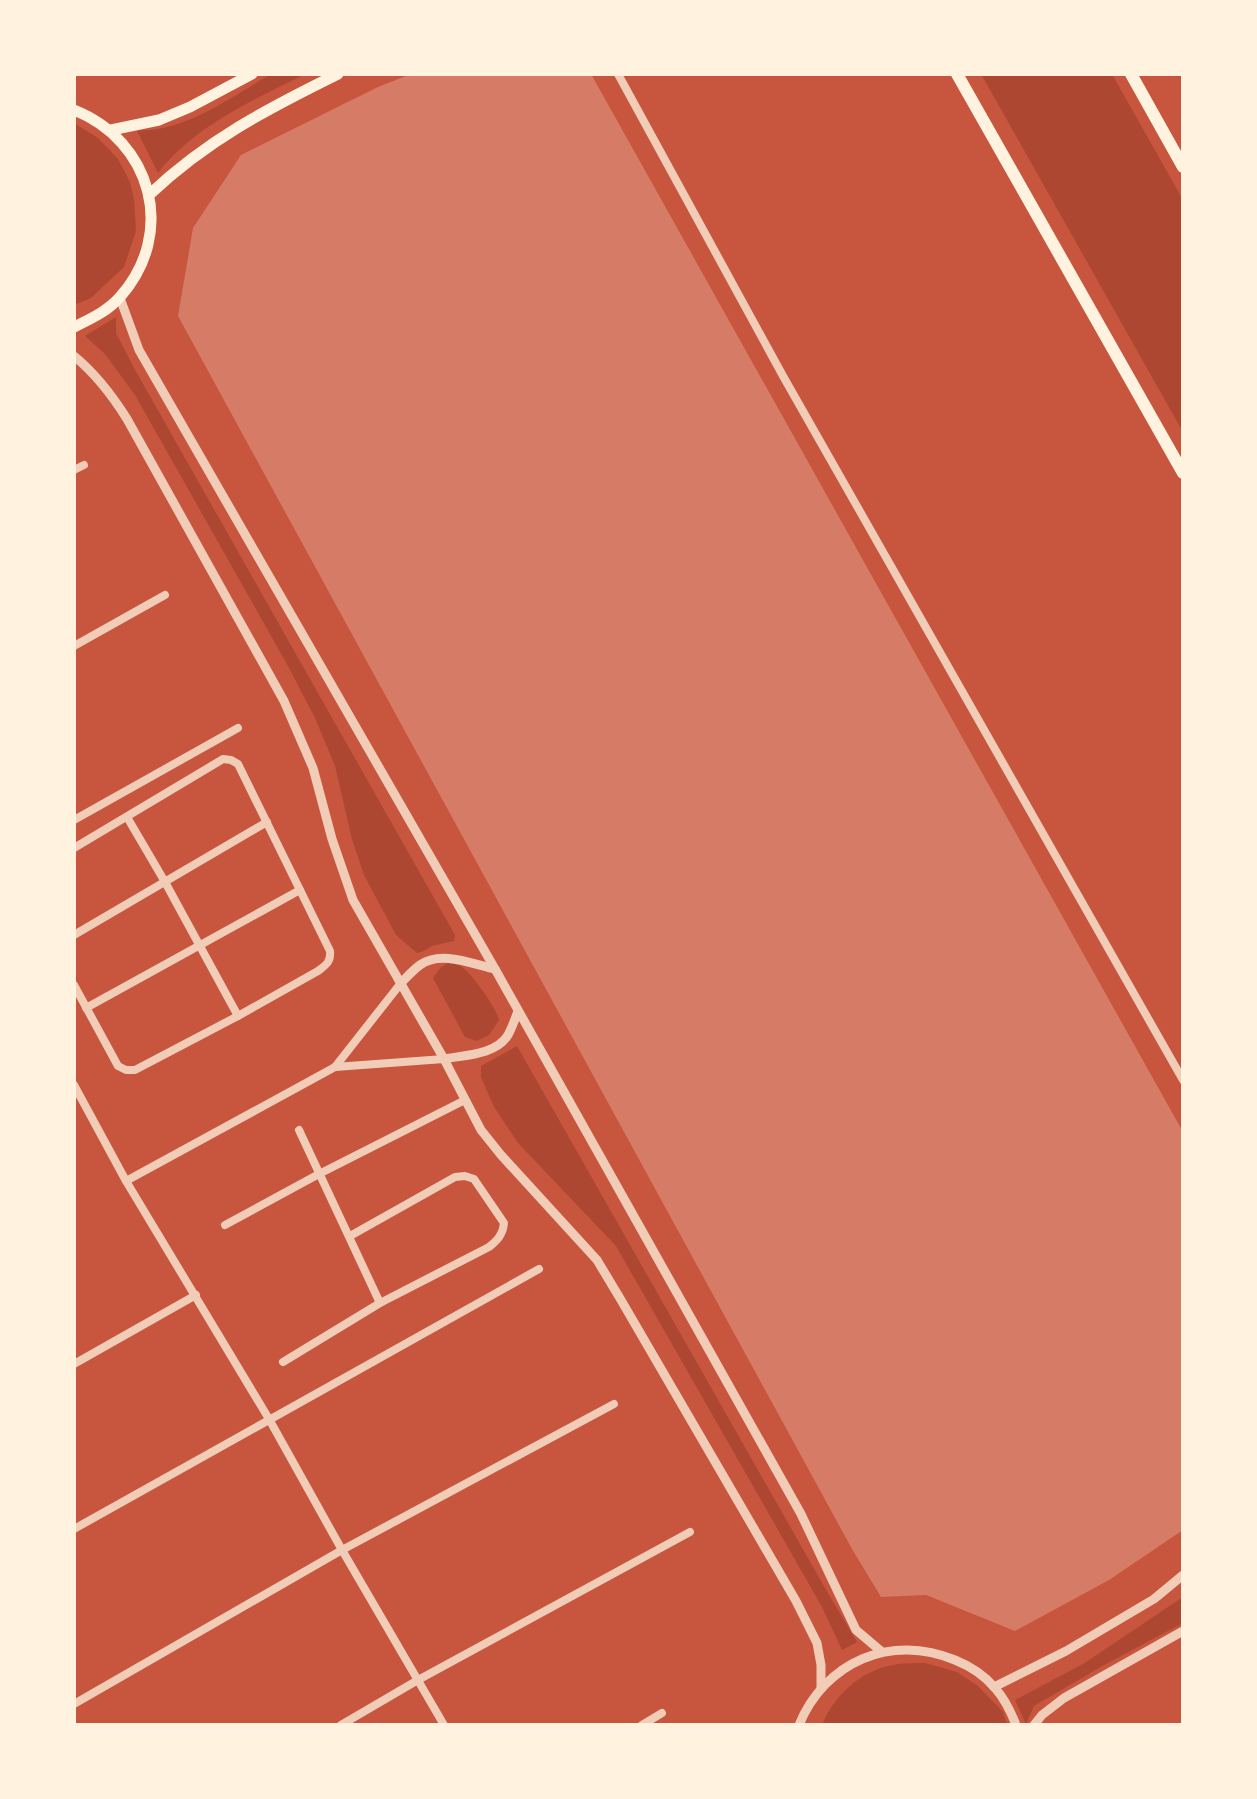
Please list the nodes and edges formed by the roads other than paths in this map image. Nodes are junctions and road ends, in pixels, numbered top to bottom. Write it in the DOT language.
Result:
graph roads {
  1 [pos="252,74"];
  2 [pos="338,74"];
  3 [pos="618,74"];
  4 [pos="957,74"];
  5 [pos="1131,74"];
  6 [pos="74,110"];
  7 [pos="111,130"];
  8 [pos="1183,167"];
  9 [pos="149,195"];
  10 [pos="120,298"];
  11 [pos="74,327"];
  12 [pos="74,356"];
  13 [pos="84,465"];
  14 [pos="74,470"];
  15 [pos="1183,473"];
  16 [pos="165,595"];
  17 [pos="74,646"];
  18 [pos="238,728"];
  19 [pos="127,817"];
  20 [pos="74,820"];
  21 [pos="267,822"];
  22 [pos="74,848"];
  23 [pos="165,882"];
  24 [pos="300,890"];
  25 [pos="74,935"];
  26 [pos="198,946"];
  27 [pos="495,969"];
  28 [pos="401,983"];
  29 [pos="74,985"];
  30 [pos="86,1008"];
  31 [pos="518,1011"];
  32 [pos="238,1016"];
  33 [pos="444,1059"];
  34 [pos="335,1067"];
  35 [pos="1183,1080"];
  36 [pos="74,1085"];
  37 [pos="465,1100"];
  38 [pos="299,1130"];
  39 [pos="319,1174"];
  40 [pos="126,1181"];
  41 [pos="225,1225"];
  42 [pos="350,1236"];
  43 [pos="539,1269"];
  44 [pos="196,1295"];
  45 [pos="380,1303"];
  46 [pos="283,1362"];
  47 [pos="74,1364"];
  48 [pos="614,1404"];
  49 [pos="269,1419"];
  50 [pos="74,1529"];
  51 [pos="690,1532"];
  52 [pos="342,1550"];
  53 [pos="1183,1575"];
  54 [pos="1183,1631"];
  55 [pos="882,1652"];
  56 [pos="418,1680"];
  57 [pos="994,1687"];
  58 [pos="821,1688"];
  59 [pos="74,1704"];
  60 [pos="662,1713"];
  61 [pos="341,1725"];
  62 [pos="444,1725"];
  63 [pos="642,1725"];
  64 [pos="799,1725"];
  65 [pos="1016,1725"];
  66 [pos="1034,1725"];
  1 -- 7 [label="main road"];
  2 -- 9 [label="main road"];
  3 -- 35 [label="street"];
  4 -- 15 [label="main road"];
  5 -- 8 [label="main road"];
  6 -- 7 [label="main road"];
  7 -- 9 [label="main road"];
  9 -- 10 [label="main road"];
  10 -- 11 [label="main road"];
  10 -- 27 [label="street"];
  12 -- 28 [label="street"];
  13 -- 14 [label="street"];
  16 -- 17 [label="street"];
  18 -- 20 [label="street"];
  19 -- 21 [label="street"];
  19 -- 22 [label="street"];
  19 -- 23 [label="street"];
  21 -- 23 [label="street"];
  21 -- 24 [label="street"];
  23 -- 25 [label="street"];
  23 -- 26 [label="street"];
  24 -- 26 [label="street"];
  24 -- 32 [label="street"];
  26 -- 30 [label="street"];
  26 -- 32 [label="street"];
  27 -- 28 [label="street"];
  27 -- 31 [label="street"];
  28 -- 33 [label="street"];
  28 -- 34 [label="street"];
  29 -- 30 [label="street"];
  30 -- 32 [label="street"];
  31 -- 33 [label="street"];
  31 -- 55 [label="street"];
  33 -- 34 [label="street"];
  33 -- 37 [label="street"];
  34 -- 40 [label="street"];
  36 -- 40 [label="street"];
  37 -- 39 [label="street"];
  37 -- 58 [label="street"];
  38 -- 39 [label="street"];
  39 -- 41 [label="street"];
  39 -- 42 [label="street"];
  40 -- 44 [label="street"];
  42 -- 45 [label="street"];
  42 -- 45 [label="street"];
  43 -- 49 [label="street"];
  44 -- 47 [label="street"];
  44 -- 49 [label="street"];
  45 -- 46 [label="street"];
  48 -- 52 [label="street"];
  49 -- 50 [label="street"];
  49 -- 52 [label="street"];
  51 -- 56 [label="street"];
  52 -- 56 [label="street"];
  52 -- 59 [label="street"];
  53 -- 57 [label="street"];
  54 -- 66 [label="street"];
  55 -- 57 [label="street"];
  55 -- 58 [label="street"];
  56 -- 61 [label="street"];
  56 -- 62 [label="street"];
  57 -- 65 [label="street"];
  58 -- 64 [label="street"];
  60 -- 63 [label="street"];
}
